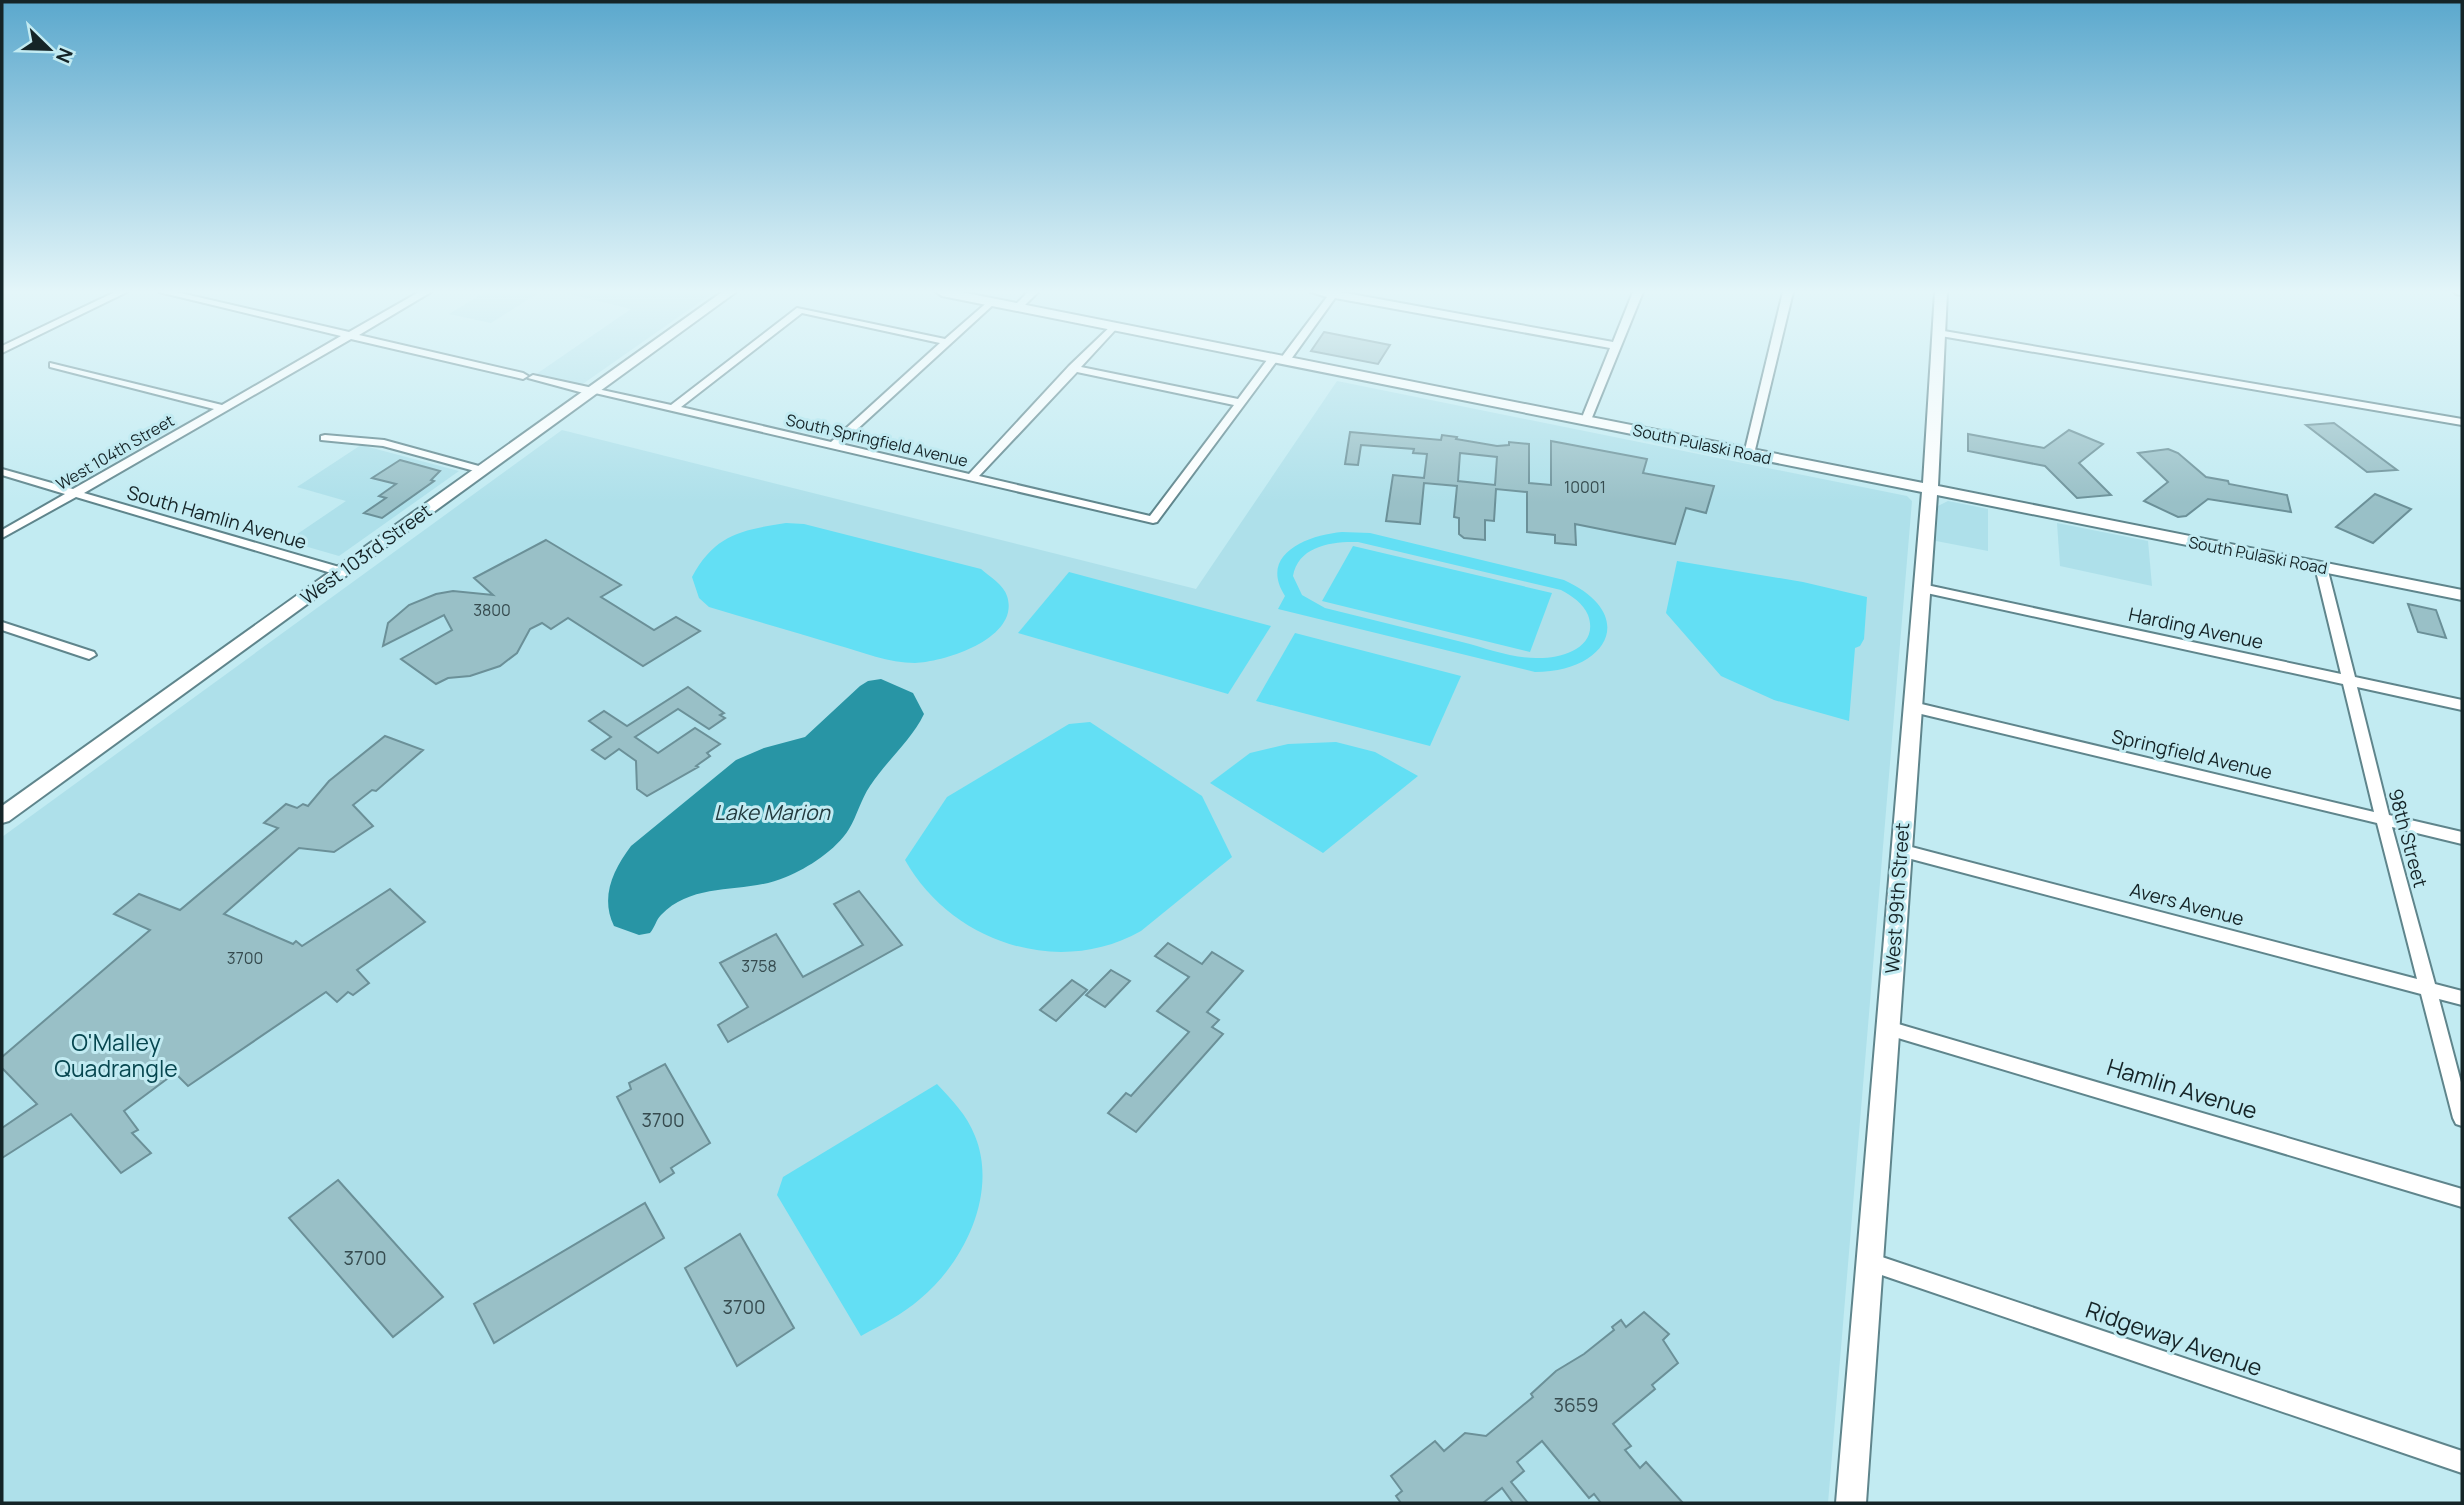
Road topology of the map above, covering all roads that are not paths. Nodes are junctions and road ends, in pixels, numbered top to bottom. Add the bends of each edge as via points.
1 (303, 362) edge
2 (466, 362) edge
3 (633, 362) edge
4 (732, 362) edge
5 (925, 362) edge
6 (1079, 362) edge
7 (1277, 362) edge
8 (1296, 362) edge
9 (1610, 362) edge
10 (1771, 362) edge
11 (1937, 362) edge
12 (2110, 362) edge
13 (54, 365) dead end
14 (1073, 368) junction
15 (593, 391) junction
16 (1240, 403) junction
17 (223, 408) junction
18 (673, 408) junction
19 (1586, 421) junction
20 (2462, 422) edge
21 (325, 438) dead end
22 (833, 446) junction
23 (1749, 454) junction
24 (482, 470) junction
25 (2, 472) edge
26 (971, 478) junction
27 (1930, 490) junction
28 (75, 494) junction
29 (2, 536) edge
30 (2320, 567) junction
31 (342, 572) junction
32 (1922, 588) junction
33 (2462, 595) edge
34 (2, 626) edge
35 (89, 655) dead end
36 (2348, 681) junction
37 (2462, 705) edge
38 (1913, 707) junction
39 (2, 816) edge
40 (2383, 819) junction
41 (2462, 838) edge
42 (1900, 850) junction
43 (2429, 989) junction
44 (2462, 998) edge
45 (1888, 1028) junction
46 (2462, 1118) edge
47 (2462, 1198) edge
48 (1870, 1262) junction
49 (2462, 1462) edge
50 (1851, 1503) edge

1 - 17 street, West 104th Street
2 - 15 street, South Springfield Avenue
3 - 15 main road, West 103rd Street
4 - 18 street
5 - 22 street
6 - 14 street
7 - 16 street
8 - 19 main road, South Pulaski Road
9 - 19 street
10 - 23 street
11 - 27 street, West 99th Street
12 - 20 street
13 - 17 street
14 - 16 street
14 - 26 street
15 - 18 street, South Springfield Avenue
15 - 24 main road, West 103rd Street
16 - 26 street, South Springfield Avenue via 1153,520
17 - 28 street, West 104th Street
18 - 22 street, South Springfield Avenue
19 - 23 main road, South Pulaski Road
21 - 24 street via 384,443
22 - 26 street, South Springfield Avenue
23 - 27 main road, South Pulaski Road
24 - 31 main road, West 103rd Street
25 - 28 street, South Hamlin Avenue
27 - 30 main road, South Pulaski Road
27 - 32 main road, West 99th Street
28 - 29 street, West 104th Street
28 - 31 street, South Hamlin Avenue
30 - 33 main road, South Pulaski Road
30 - 36 street, 98th Street
31 - 39 main road, West 103rd Street
32 - 36 street, Harding Avenue
32 - 38 main road, West 99th Street
34 - 35 street
36 - 37 street, Harding Avenue
36 - 40 street, 98th Street
38 - 40 street, Springfield Avenue
38 - 42 main road, West 99th Street
40 - 41 street, Springfield Avenue
40 - 43 street, 98th Street
42 - 43 street, Avers Avenue
42 - 45 main road, West 99th Street
43 - 44 street, Avers Avenue
43 - 46 street, 98th Street
45 - 47 street, Hamlin Avenue
45 - 48 main road, West 99th Street
48 - 49 street, Ridgeway Avenue
48 - 50 main road, West 99th Street

